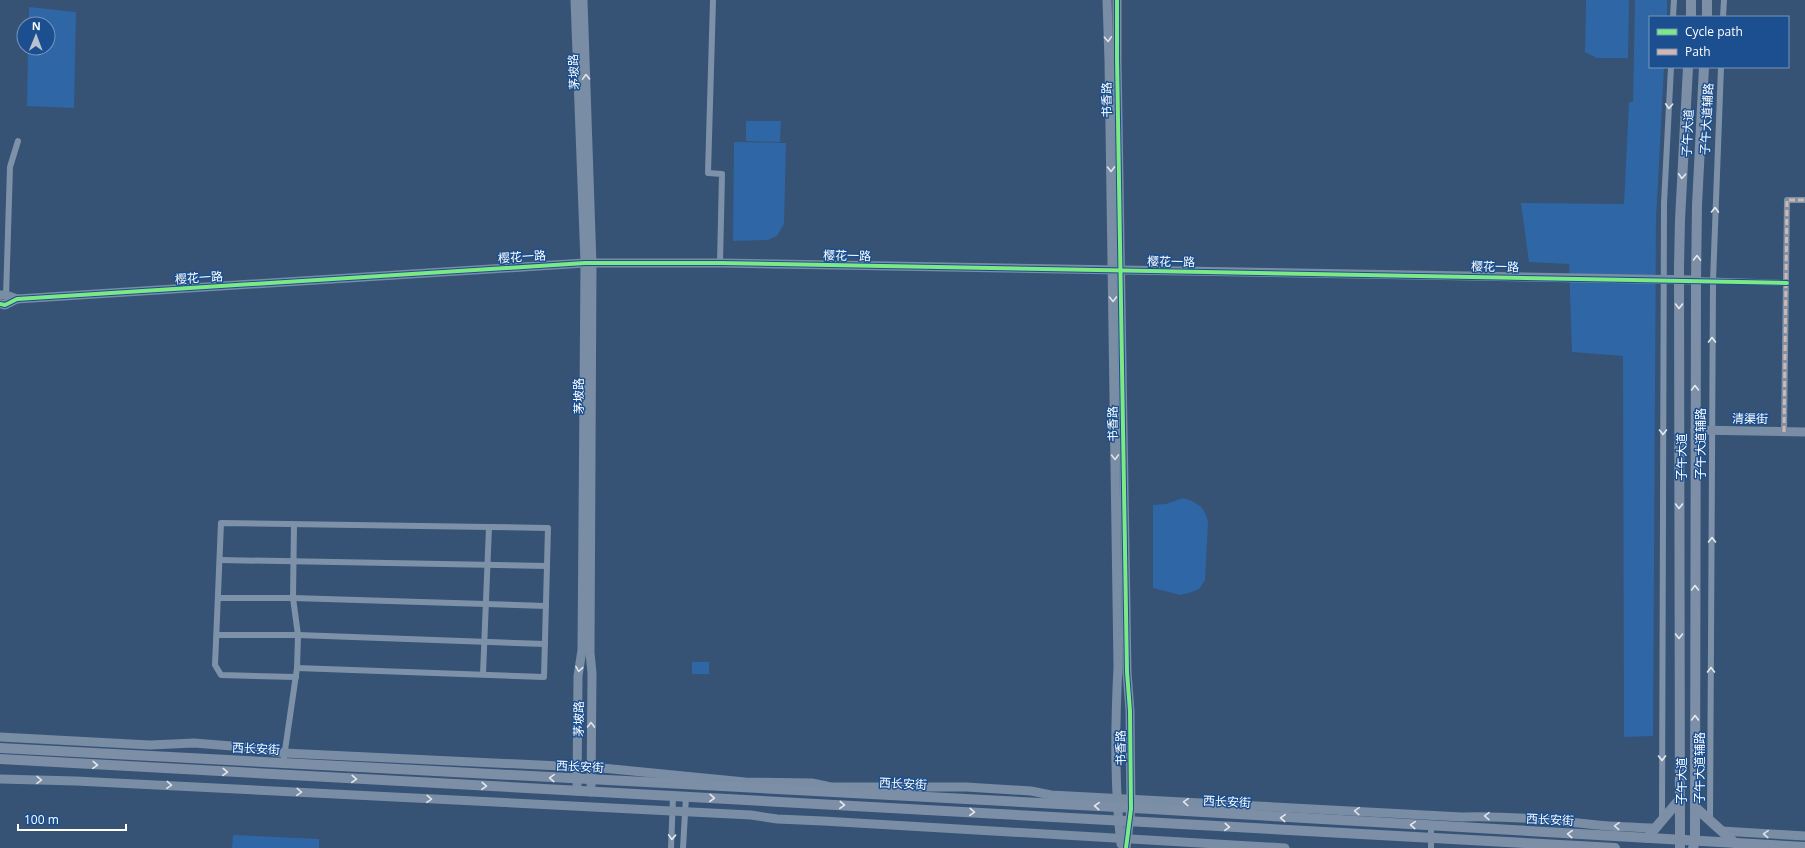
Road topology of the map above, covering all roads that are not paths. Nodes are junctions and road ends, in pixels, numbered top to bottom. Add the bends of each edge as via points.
1 (575, 0) edge
2 (583, 0) edge
3 (713, 0) edge
4 (1107, 0) edge
5 (1117, 0) edge
6 (1674, 0) edge
7 (1691, 0) edge
8 (1708, 0) edge
9 (1724, 0) edge
10 (1673, 16) edge
11 (1690, 16) edge
12 (1707, 16) edge
13 (1723, 16) edge
14 (1671, 68) edge
15 (1688, 68) edge
16 (1704, 68) edge
17 (1721, 68) edge
18 (18, 141) dead end
19 (1805, 200) edge
20 (589, 264) junction
21 (720, 264) junction
22 (1117, 271) junction
23 (1663, 280) junction
24 (1679, 280) junction
25 (1696, 280) junction
26 (1713, 281) junction
27 (1787, 283) junction
28 (3, 300) edge
29 (1695, 430) junction
30 (1712, 430) junction
31 (1784, 432) junction
32 (1805, 432) edge
33 (294, 525) junction
34 (489, 527) junction
35 (220, 560) junction
36 (293, 562) junction
37 (487, 565) junction
38 (547, 566) junction
39 (219, 598) junction
40 (293, 598) junction
41 (486, 604) junction
42 (546, 606) junction
43 (217, 635) junction
44 (298, 635) junction
45 (484, 642) junction
46 (545, 644) junction
47 (297, 668) junction
48 (483, 674) junction
49 (296, 677) junction
50 (0, 737) edge
51 (578, 740) junction
52 (591, 740) junction
53 (0, 748) edge
54 (284, 753) junction
55 (0, 759) edge
56 (283, 764) junction
57 (591, 767) junction
58 (578, 768) junction
59 (0, 779) edge
60 (578, 780) junction
61 (591, 780) junction
62 (577, 791) junction
63 (591, 792) junction
64 (673, 797) junction
65 (686, 797) junction
66 (1680, 799) junction
67 (1117, 803) junction
68 (1131, 804) junction
69 (1695, 807) junction
70 (673, 811) junction
71 (686, 812) junction
72 (1118, 820) junction
73 (1710, 821) junction
74 (1129, 822) junction
75 (1659, 824) junction
76 (1431, 826) junction
77 (1722, 831) junction
78 (1805, 836) edge
79 (1431, 837) junction
80 (1648, 838) junction
81 (1124, 844) edge
82 (1680, 844) edge
83 (1736, 844) junction
84 (1694, 845) edge
85 (1805, 847) edge
86 (671, 848) edge
87 (683, 848) edge
88 (1285, 848) edge
89 (1430, 848) edge
90 (1615, 848) edge

1 - 20 street, 茅坡路
20 -> 2 street, 茅坡路
3 - 21 street via 708,173 722,174
4 -> 22 street, 书香路
5 - 22 street, 书香路
6 - 10 street
7 - 11 main road
8 - 12 main road
9 - 13 street
14 -> 23 street
15 -> 24 main road, 子午大道
25 -> 16 main road, 子午大道
26 -> 17 street, 子午大道辅路
18 - 28 street via 10,167
19 - 27 street via 1787,200
20 - 21 street, 樱花一路
20 - 28 street, 樱花一路
20 -> 51 street, 茅坡路
52 -> 20 street, 茅坡路
21 - 22 street, 樱花一路
22 - 23 street, 樱花一路
22 -> 67 street, 书香路
22 - 68 street, 书香路
23 - 24 street, 樱花一路
23 -> 75 street
24 - 25 street, 樱花一路
24 -> 66 main road, 子午大道
25 - 26 street
29 -> 25 main road, 子午大道
26 - 27 street
30 -> 26 street, 子午大道辅路
27 - 31 street
29 - 30 street, 清渠街
69 -> 29 main road, 子午大道
30 - 31 street, 清渠街
73 -> 30 street, 子午大道辅路
31 - 32 street, 清渠街
33 - 34 street
33 - 35 street via 221,523
33 - 36 street
34 - 37 street
34 - 38 street via 548,528
35 - 36 street
35 - 39 street
36 - 37 street
36 - 40 street
37 - 38 street
37 - 41 street
38 - 42 street
39 - 40 street
39 - 43 street
40 - 41 street
40 - 44 street
41 - 42 street
41 - 45 street
42 - 46 street
43 - 44 street
43 - 49 street via 215,665 221,675
44 - 45 street
44 - 47 street
45 - 46 street
45 - 48 street
46 - 48 street via 544,677
47 - 48 street
47 - 49 street
49 - 54 street
50 - 54 street via 150,745 194,743
51 - 52 street
51 - 58 street, 茅坡路
52 - 57 street, 茅坡路
53 - 56 main road, 西长安街
54 - 56 street
54 - 58 street
55 -> 62 main road, 西长安街
60 -> 56 main road, 西长安街
57 - 58 street
57 - 61 street, 茅坡路
57 - 67 street via 745,782 798,782 831,787 966,787 1031,791
58 - 60 street, 茅坡路
59 -> 70 street
60 - 61 main road, 西长安街
60 - 62 street, 茅坡路
61 - 63 street, 茅坡路
67 -> 61 main road, 西长安街
62 - 63 main road, 西长安街
63 - 64 main road, 西长安街
64 - 65 main road, 西长安街
64 - 70 street
65 - 71 street
65 -> 72 main road, 西长安街
66 - 75 main road
66 - 82 main road, 子午大道
67 - 68 main road, 西长安街
67 - 72 street, 书香路
68 - 74 street, 书香路
75 -> 68 street via 1589,824 1487,816
76 -> 68 main road, 西长安街
69 - 73 main road
69 - 84 main road, 子午大道
70 - 71 street
70 -> 86 street
71 - 81 street
71 - 87 street
72 - 74 main road, 西长安街
72 - 81 street, 书香路
73 - 77 main road
74 -> 79 main road, 西长安街
74 - 81 street, 书香路
75 - 80 main road
76 - 79 street
80 -> 76 main road, 西长安街
78 -> 77 street
77 - 83 main road
79 - 89 street
79 - 90 main road, 西长安街
80 - 82 main road, 西长安街
81 - 88 street
82 - 84 main road, 西长安街
83 - 84 main road, 西长安街
83 - 85 main road, 西长安街

